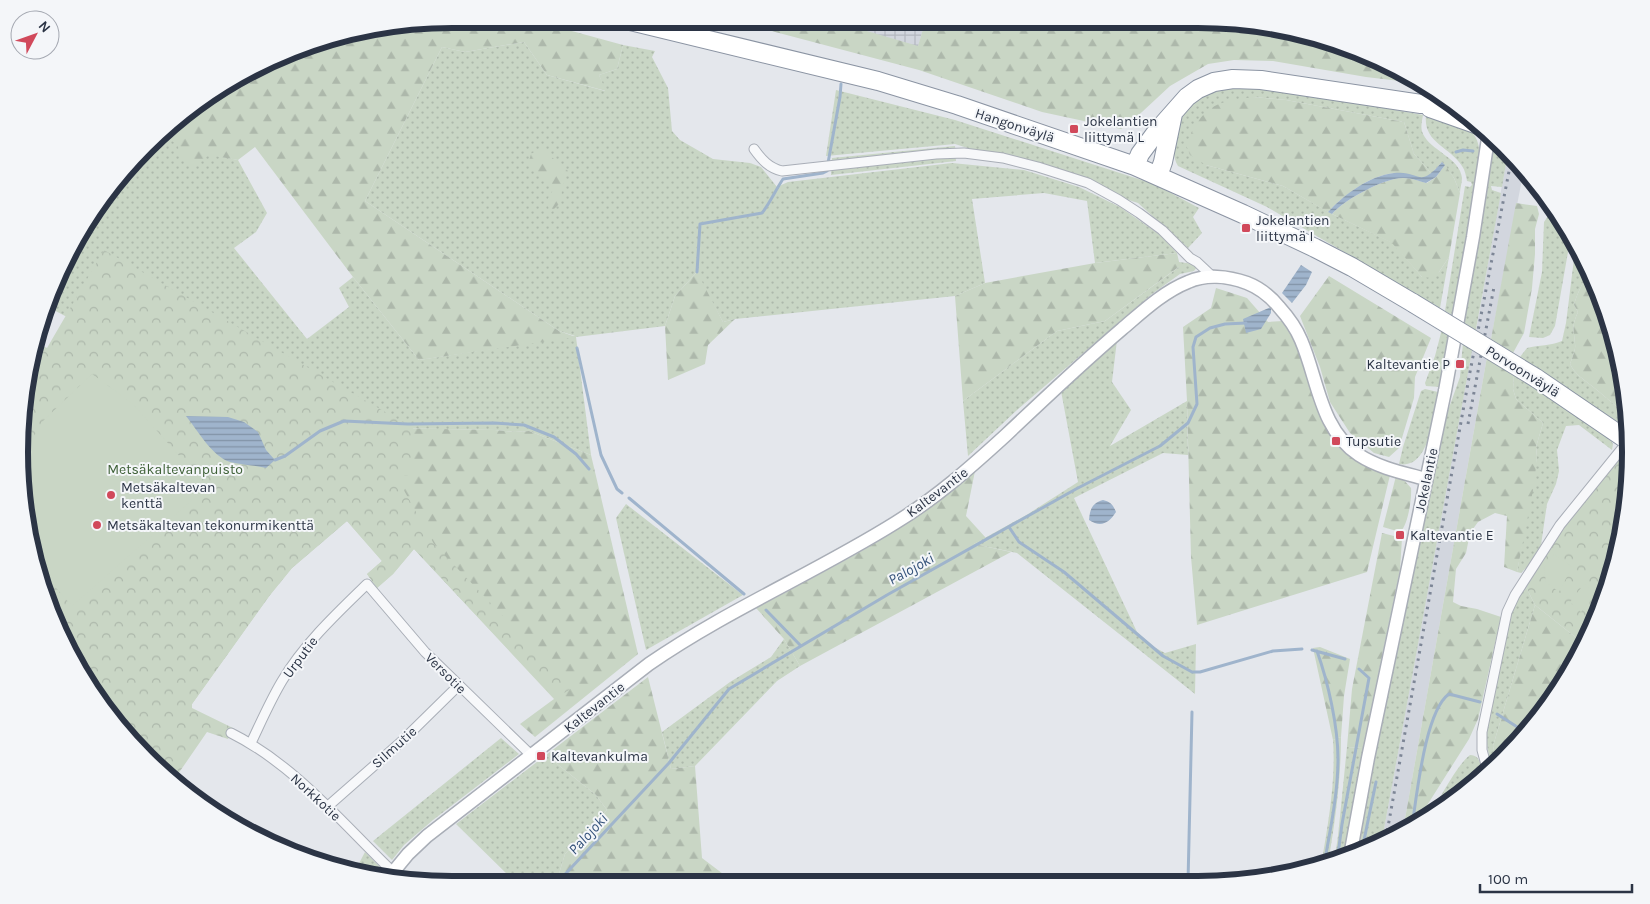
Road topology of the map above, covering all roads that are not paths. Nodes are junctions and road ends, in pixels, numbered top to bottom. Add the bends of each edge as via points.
1 (659, 28) edge
2 (1420, 104) junction
3 (1441, 104) edge
4 (1173, 114) junction
5 (1460, 118) edge
6 (1487, 142) edge
7 (754, 149) dead end
8 (1135, 166) junction
9 (1158, 176) junction
10 (1212, 277) junction
11 (1413, 303) joint
12 (1622, 436) edge
13 (1622, 450) edge
14 (1426, 479) junction
15 (367, 584) joint
16 (458, 686) junction
17 (231, 733) dead end
18 (251, 743) junction
19 (532, 756) junction
20 (1486, 764) edge
21 (327, 807) junction
22 (1352, 847) edge
23 (388, 871) edge
24 (393, 872) edge

1 - 8 highway, Hangonväylä via 878,82 957,105
2 - 3 highway
2 - 4 highway via 1261,80 1233,79 1198,89
2 - 5 highway
4 - 8 highway via 1140,154
4 - 9 highway
6 - 14 street, Jokelantie via 1445,391
7 - 10 street via 770,167 782,171 964,152 1038,167 1088,183 1119,200 1162,230
8 - 9 highway, Hangonväylä
9 - 11 highway, Hangonväylä via 1315,248
10 - 14 street, Kaltevantie via 1234,279 1261,289 1284,312 1301,340 1331,425 1352,450 1374,463
10 - 19 street, Kaltevantie via 1186,282 1161,298 934,497 895,523 667,652
11 - 12 highway, Porvoonväylä, bridge via 1536,378
13 - 20 street via 1560,525 1507,612 1482,732
14 - 22 street, Jokelantie
15 - 16 street, Versotie
15 - 18 street, Urputie via 327,623 282,680
16 - 19 street, Versotie
16 - 21 street, Silmutie via 402,742
17 - 18 street, Norkkotie
18 - 21 street, Norkkotie via 292,774
19 - 24 street, Kaltevantie via 427,836
21 - 23 street, Norkkotie

